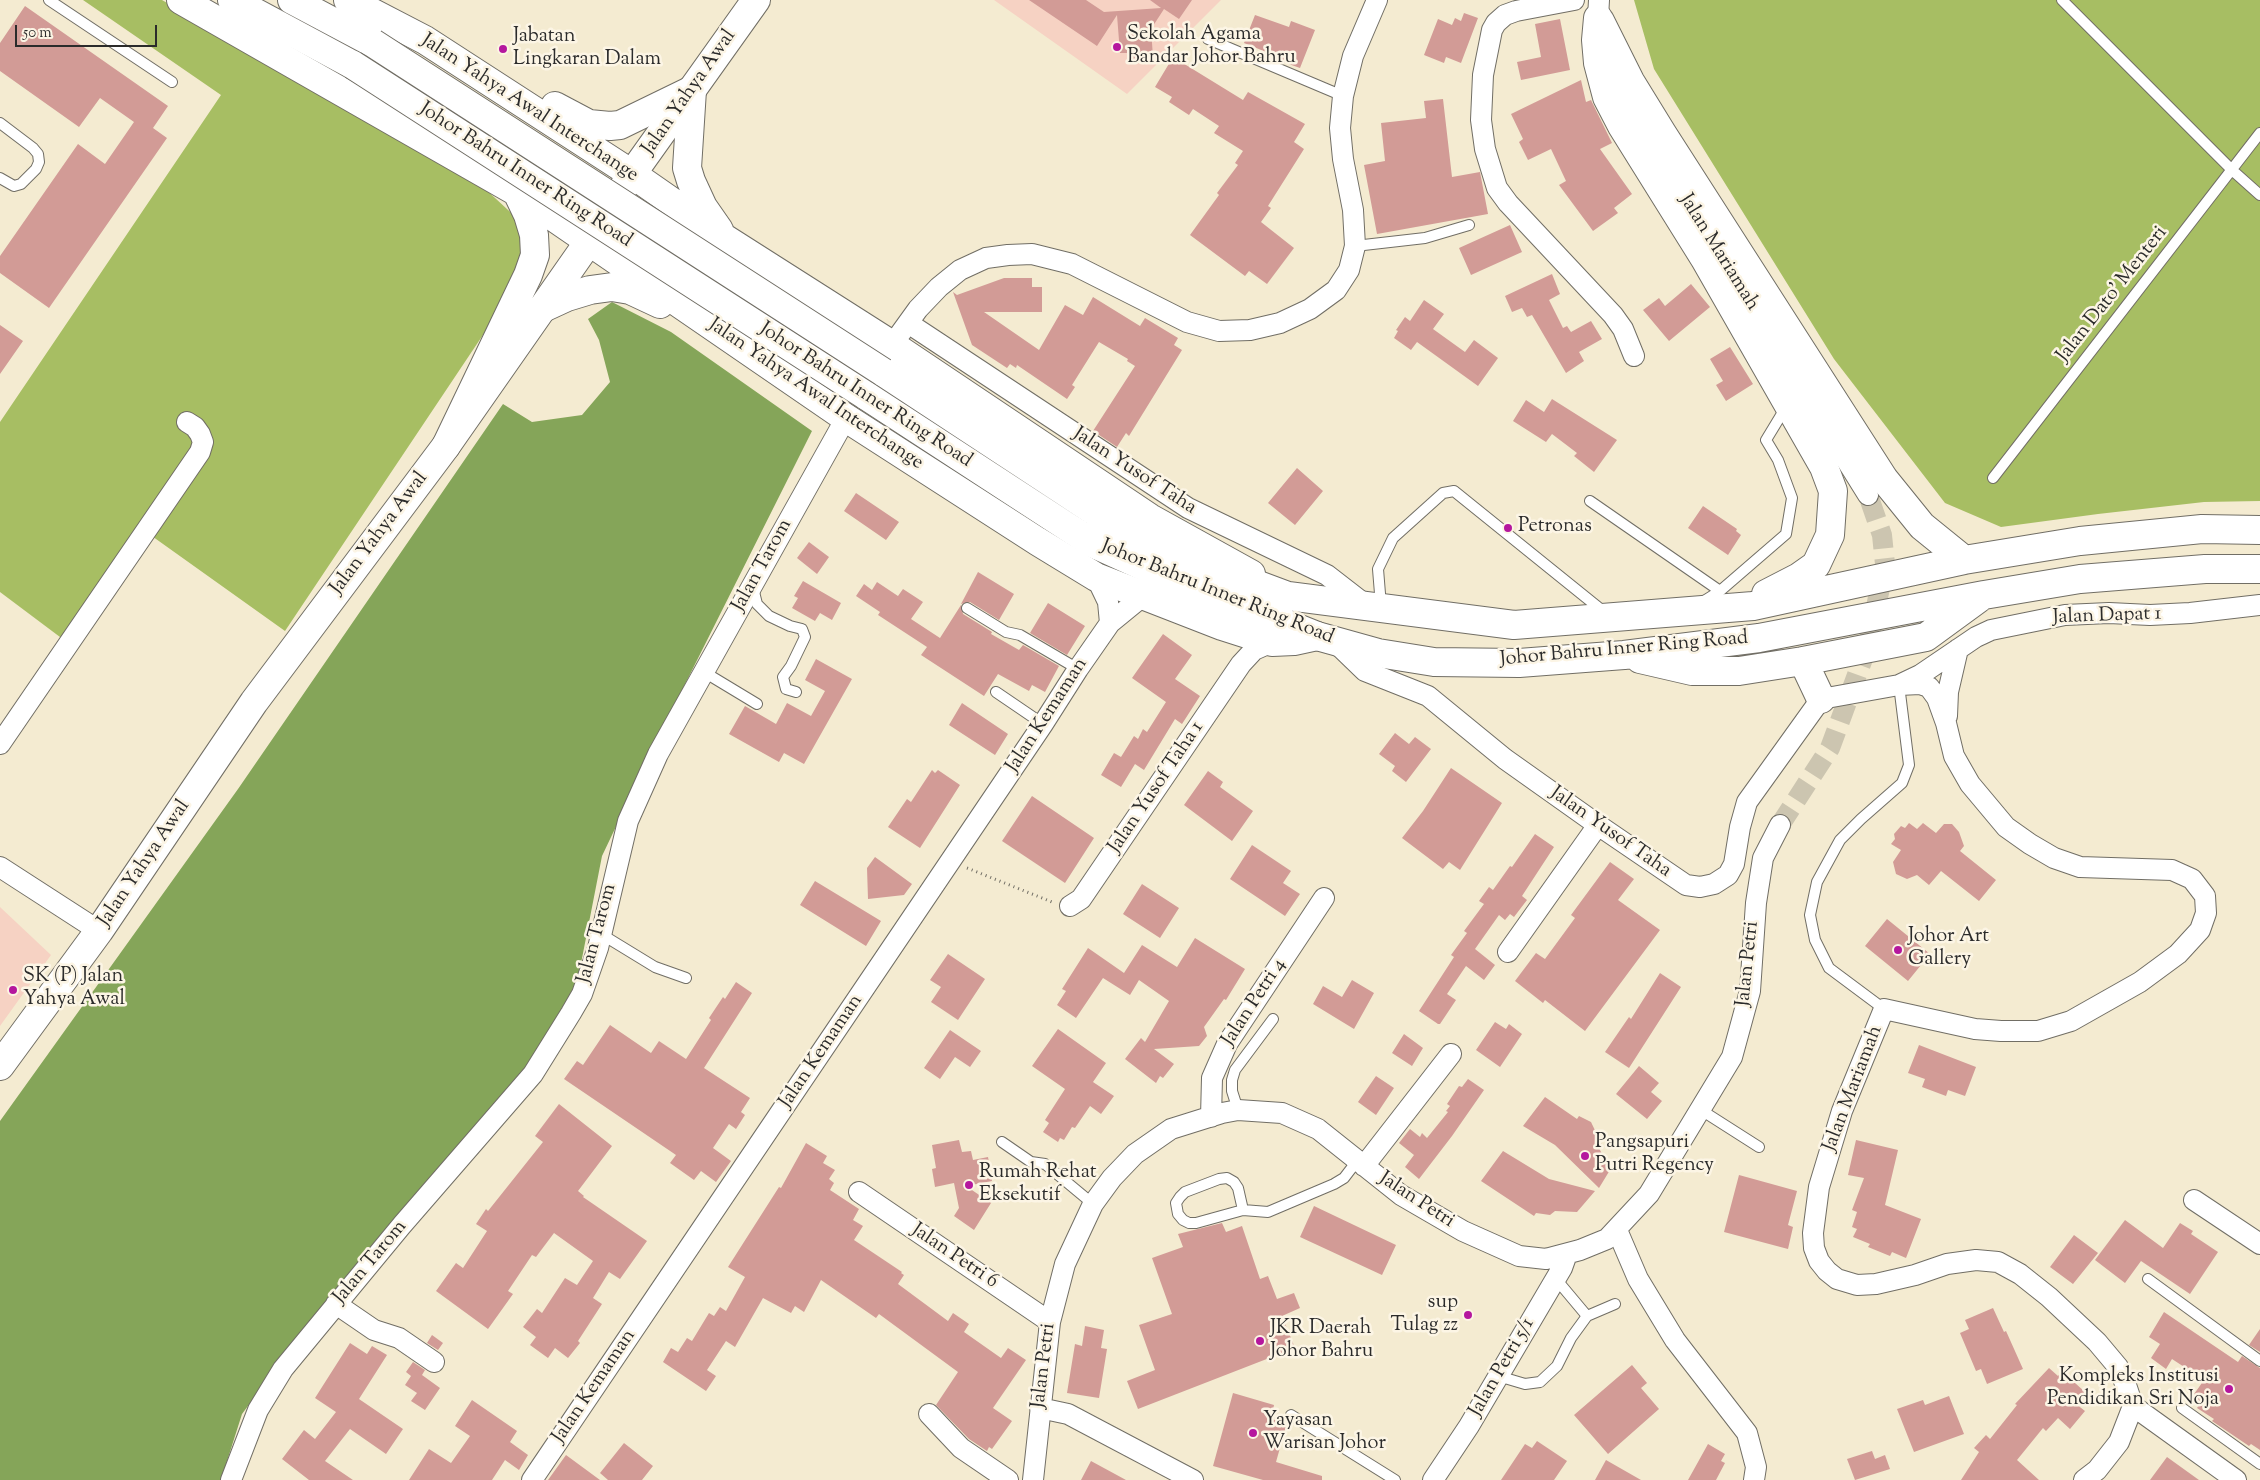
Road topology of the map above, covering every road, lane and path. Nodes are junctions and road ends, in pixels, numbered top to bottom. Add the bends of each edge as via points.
1 (49, 0) edge
2 (181, 0) edge
3 (232, 0) edge
4 (292, 0) edge
5 (348, 0) edge
6 (756, 0) edge
7 (1377, 0) edge
8 (1574, 0) edge
9 (2062, 0) edge
10 (1598, 9) edge
11 (1208, 39) dead end
12 (425, 40) junction
13 (172, 82) dead end
14 (692, 90) junction
15 (1343, 96) junction
16 (0, 123) edge
17 (2260, 133) edge
18 (2232, 170) junction
19 (632, 174) junction
20 (0, 178) edge
21 (517, 192) junction
22 (2260, 195) edge
23 (687, 212) junction
24 (1469, 225) dead end
25 (724, 238) junction
26 (590, 240) junction
27 (1355, 246) junction
28 (655, 286) junction
29 (541, 309) junction
30 (908, 323) junction
31 (728, 337) junction
32 (892, 345) junction
33 (1634, 356) dead end
34 (1788, 404) junction
35 (846, 418) junction
36 (187, 422) dead end
37 (446, 446) junction
38 (1993, 478) dead end
39 (1868, 495) tunnel mouth
40 (1590, 501) dead end
41 (2260, 530) edge
42 (1964, 560) junction
43 (2260, 569) edge
44 (1096, 577) junction
45 (754, 582) junction
46 (1984, 595) junction
47 (1143, 596) junction
48 (1288, 596) junction
49 (1729, 600) junction
50 (2260, 605) edge
51 (967, 608) dead end
52 (1374, 608) junction
53 (1611, 618) junction
54 (1110, 623) junction
55 (1222, 626) junction
56 (1326, 638) junction
57 (1272, 642) junction
58 (1958, 649) junction
59 (1624, 655) junction
60 (1803, 661) junction
61 (1241, 664) junction
62 (1078, 669) junction
63 (710, 675) junction
64 (1899, 685) junction
65 (796, 692) dead end
66 (996, 692) dead end
67 (1822, 699) junction
68 (757, 704) dead end
69 (1946, 723) junction
70 (1043, 724) junction
71 (0, 744) edge
72 (1598, 825) junction
73 (1780, 825) tunnel mouth
74 (951, 861) junction
75 (0, 867) edge
76 (1324, 898) dead end
77 (1070, 906) joint
78 (99, 931) junction
79 (608, 939) junction
80 (1508, 952) dead end
81 (686, 978) dead end
82 (1884, 1009) junction
83 (1273, 1019) dead end
84 (1451, 1054) dead end
85 (0, 1066) edge
86 (1238, 1110) junction
87 (1701, 1110) junction
88 (1211, 1117) junction
89 (1002, 1142) dead end
90 (1760, 1148) dead end
91 (1361, 1164) junction
92 (859, 1192) dead end
93 (2194, 1200) dead end
94 (1093, 1204) junction
95 (1243, 1210) junction
96 (1617, 1230) junction
97 (2260, 1244) edge
98 (1567, 1254) junction
99 (1556, 1279) junction
100 (2148, 1279) dead end
101 (1615, 1304) dead end
102 (344, 1310) junction
103 (1587, 1316) junction
104 (1050, 1322) junction
105 (2260, 1361) edge
106 (434, 1362) dead end
107 (1498, 1376) junction
108 (2132, 1406) junction
109 (1040, 1408) junction
110 (2182, 1408) dead end
111 (929, 1414) dead end
112 (1291, 1415) dead end
113 (2260, 1464) edge
114 (231, 1480) edge
115 (532, 1480) edge
116 (1008, 1480) edge
117 (1033, 1480) edge
118 (1193, 1480) edge
119 (1395, 1480) edge
120 (1433, 1480) edge
121 (1754, 1480) edge
122 (2084, 1480) edge
123 (2236, 1480) edge

1 - 13 lane
2 - 21 main road, Jalan Yahya Awal Interchange
3 - 56 main road, Johor Bahru Inner Ring Road, bridge via 353,65 1092,542 1145,567
4 - 48 main road, Johor Bahru Inner Ring Road, bridge via 373,43 1108,520 1165,550
5 - 12 main road, Jalan Yahya Awal Interchange
6 - 14 main road, Jalan Yahya Awal
7 - 15 street via 1353,56
8 - 33 street via 1516,11 1496,23 1483,75 1485,149 1497,188 1612,315 1624,330
9 - 18 lane
10 - 34 main road via 1598,63 1607,97
10 - 39 street, Jalan Mariamah via 1613,74 1628,110
10 - 42 main road via 1630,81 1884,479 1922,526
11 - 15 lane
12 - 14 main road via 589,124 620,125
12 - 19 main road, Jalan Yahya Awal Interchange
14 - 19 main road, Jalan Yahya Awal
14 - 25 main road via 687,168 703,207
15 - 27 street via 1340,128 1353,210
16 - 20 lane via 33,148 39,162 21,184 14,186
17 - 18 lane, Jalan Dato' Menteri
18 - 22 lane
18 - 38 lane, Jalan Dato' Menteri
19 - 23 main road, Jalan Yahya Awal Interchange
19 - 26 main road, Jalan Yahya Awal
21 - 26 main road, Jalan Yahya Awal Interchange
21 - 37 main road via 534,235 535,255 528,276
23 - 25 main road, Jalan Yahya Awal Interchange
23 - 28 main road via 660,216 648,228 641,256
24 - 27 lane via 1425,238
25 - 32 main road, Jalan Yahya Awal Interchange
26 - 28 main road, Jalan Yahya Awal Interchange
26 - 29 main road, Jalan Yahya Awal
27 - 30 street via 1349,270 1336,290 1288,320 1250,330 1219,331 1187,322 1072,264 1032,254 986,258 960,270 938,287
28 - 31 main road, Jalan Yahya Awal Interchange
29 - 31 main road via 590,290 612,287 630,290
29 - 37 main road, Jalan Yahya Awal
30 - 32 street
30 - 52 street, Jalan Yusof Taha via 1188,508 1327,575
31 - 35 main road, Jalan Yahya Awal Interchange
32 - 48 main road, Jalan Yahya Awal Interchange via 1150,518
34 - 49 lane via 1766,440 1778,460 1792,498 1786,534
34 - 49 main road via 1824,466 1833,490 1830,535 1816,564 1799,577
35 - 44 main road, Jalan Yahya Awal Interchange
35 - 45 street, Jalan Tarom
36 - 71 street via 200,434 203,442 200,452
37 - 78 main road, Jalan Yahya Awal via 254,702
40 - 49 lane
41 - 42 main road, Johor Bahru Inner Ring Road via 2202,529 2080,541
42 - 49 main road, Johor Bahru Inner Ring Road
43 - 46 main road, Johor Bahru Inner Ring Road via 2205,568 2080,579
44 - 47 main road, Jalan Yahya Awal Interchange
44 - 54 street via 1108,602
45 - 63 street, Jalan Tarom
45 - 65 lane via 756,604 769,616 802,629 805,637 783,676 786,689
46 - 59 main road, Johor Bahru Inner Ring Road via 1759,638
46 - 60 main road via 1926,637
47 - 54 street, Jalan Kemaman
47 - 55 main road, Jalan Yahya Awal Interchange
48 - 52 main road, Johor Bahru Inner Ring Road
49 - 53 main road, Johor Bahru Inner Ring Road via 1686,612
50 - 58 street, Jalan Dapat 1 via 2190,613 2065,616 1991,630
51 - 62 lane
52 - 53 main road, Johor Bahru Inner Ring Road via 1514,625
52 - 53 lane via 1378,570 1393,538 1443,493 1454,491
54 - 62 street, Jalan Kemaman
55 - 57 main road, Jalan Yahya Awal Interchange
55 - 61 street via 1235,645
56 - 57 main road, Jalan Yahya Awal Interchange
56 - 59 main road, Johor Bahru Inner Ring Road via 1378,653 1434,662 1519,663
56 - 72 street, Jalan Yusof Taha via 1365,671 1428,696 1505,759
57 - 61 street, Jalan Yusof Taha 1 via 1254,650
58 - 64 street, Jalan Dapat 1
58 - 69 street, Jalan Mariamah via 1948,692
59 - 60 main road via 1692,671 1739,670
60 - 67 main road
61 - 77 street, Jalan Yusof Taha 1 via 1081,900
62 - 70 street, Jalan Kemaman
63 - 68 lane
63 - 79 street, Jalan Tarom via 658,754 628,821
64 - 67 street, Jalan Dapat 1
64 - 69 street, Jalan Mariamah via 1929,687 1937,698
64 - 82 lane via 1909,765 1902,782 1840,840 1817,882 1810,915 1815,940 1829,968
66 - 70 lane
67 - 72 street, Jalan Yusof Taha via 1747,802 1734,864 1728,875 1714,884 1686,885
69 - 82 street, Jalan Mariamah via 1954,756 1970,784 2006,827 2054,858 2080,867 2172,870 2192,879 2205,896 2206,914 2200,930 2178,954 2140,982 2071,1021 2038,1031 1975,1029
70 - 74 street, Jalan Kemaman
72 - 80 street
73 - 87 street, Jalan Petri via 1763,858 1748,1000 1732,1057
74 - 77 path via 1060,905
74 - 115 street, Jalan Kemaman
75 - 78 street
76 - 88 street, Jalan Petri 4 via 1227,1044 1212,1078
78 - 85 main road, Jalan Yahya Awal
79 - 81 lane via 655,967
79 - 102 street, Jalan Tarom via 582,994 533,1074 402,1225
82 - 108 street, Jalan Mariamah via 1842,1111 1819,1187 1813,1233 1819,1261 1837,1279 1857,1285 1915,1275 1947,1264 1976,1260 1998,1262 2034,1285 2097,1342 2118,1368
83 - 86 lane via 1235,1070 1232,1091
84 - 91 street
86 - 88 street, Jalan Petri
86 - 91 street, Jalan Petri via 1282,1113 1318,1129
87 - 90 lane
87 - 96 street, Jalan Petri via 1649,1194
88 - 94 street, Jalan Petri via 1171,1129 1134,1154
89 - 94 lane via 1031,1162 1045,1164
91 - 95 lane via 1339,1181 1268,1212
91 - 98 street, Jalan Petri via 1408,1200 1463,1231 1519,1256 1546,1259
92 - 104 street, Jalan Petri 6
93 - 97 street
94 - 104 street, Jalan Petri via 1065,1264
95 - 95 lane via 1189,1224 1178,1214 1176,1203 1185,1192 1226,1178 1238,1188
96 - 98 street, Jalan Petri via 1607,1239
96 - 121 street via 1638,1279 1675,1340 1747,1433 1756,1466
98 - 99 street, Jalan Petri 5/1
99 - 103 lane
99 - 107 street, Jalan Petri 5/1
100 - 105 lane
101 - 103 lane
102 - 106 street via 374,1330 399,1338
102 - 114 street, Jalan Tarom via 283,1369 258,1410
103 - 107 lane via 1570,1338 1557,1366 1540,1382 1525,1384
104 - 109 street, Jalan Petri
107 - 120 street, Jalan Petri 5/1
108 - 122 street via 2119,1442 2098,1470
108 - 123 street
109 - 117 street, Jalan Petri
109 - 118 street via 1068,1414
110 - 113 lane
111 - 116 street via 960,1448
112 - 119 lane

